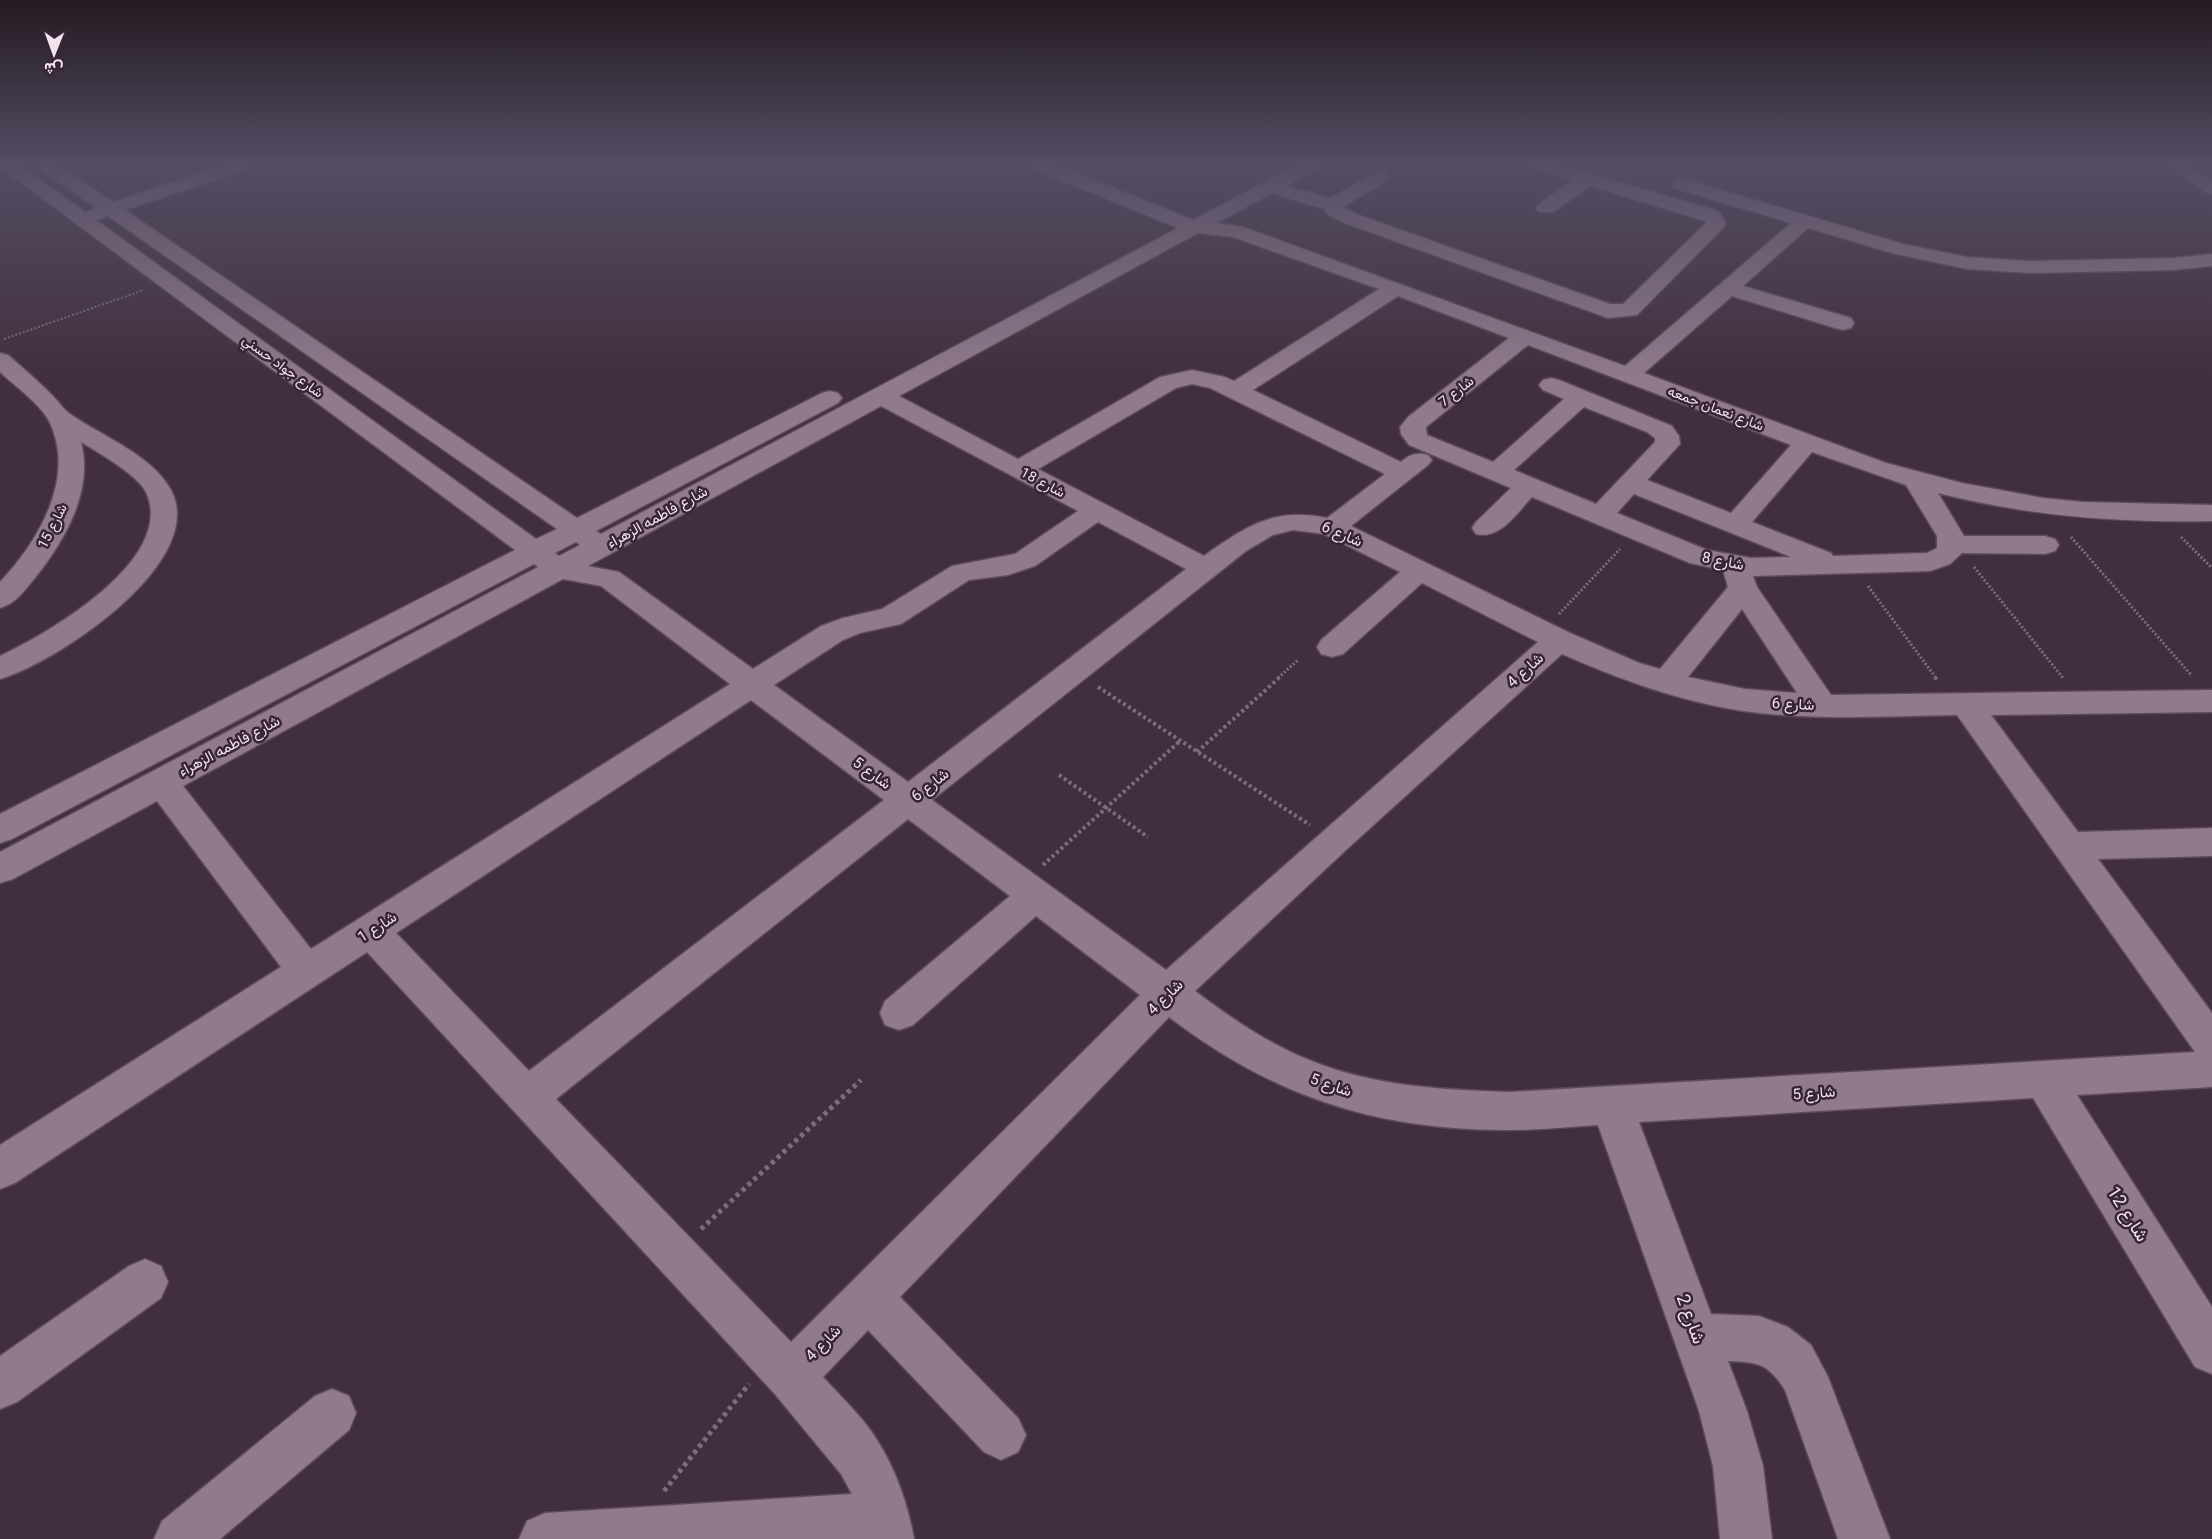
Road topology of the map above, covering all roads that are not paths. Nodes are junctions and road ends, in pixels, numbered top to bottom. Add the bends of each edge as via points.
1 (103, 235) edge
2 (147, 235) edge
3 (1174, 235) edge
4 (1177, 235) edge
5 (1265, 235) edge
6 (1366, 235) edge
7 (1705, 235) edge
8 (1788, 235) edge
9 (1853, 235) edge
10 (2212, 260) edge
11 (1398, 267) junction
12 (1728, 288) junction
13 (1843, 323) dead end
14 (1525, 336) junction
15 (3, 366) edge
16 (1629, 375) junction
17 (1551, 385) dead end
18 (1235, 391) junction
19 (880, 396) junction
20 (1580, 397) junction
21 (61, 419) junction
22 (1807, 442) junction
23 (1434, 448) junction
24 (1019, 469) junction
25 (1404, 473) junction
26 (1496, 473) junction
27 (1917, 481) junction
28 (1630, 483) junction
29 (1528, 486) junction
30 (1097, 511) junction
31 (2212, 513) edge
32 (1599, 516) junction
33 (1735, 525) junction
34 (1332, 527) junction
35 (1486, 528) dead end
36 (576, 529) junction
37 (2045, 545) dead end
38 (1951, 548) junction
39 (534, 551) junction
40 (605, 563) junction
41 (1843, 564) junction
42 (1206, 568) junction
43 (560, 570) junction
44 (1420, 570) junction
45 (1739, 577) junction
46 (0, 599) edge
47 (1551, 636) junction
48 (1332, 647) dead end
49 (0, 668) edge
50 (1666, 683) junction
51 (754, 686) junction
52 (2204, 691) edge
53 (1960, 704) junction
54 (1822, 706) junction
55 (161, 782) junction
56 (909, 800) junction
57 (0, 830) edge
58 (2212, 842) edge
59 (2068, 846) junction
60 (0, 869) edge
61 (1029, 889) junction
62 (371, 931) junction
63 (307, 972) junction
64 (1167, 993) junction
65 (899, 1013) dead end
66 (2212, 1044) edge
67 (2212, 1069) edge
68 (2043, 1078) junction
69 (527, 1097) junction
70 (1612, 1105) junction
71 (0, 1169) edge
72 (145, 1282) dead end
73 (868, 1298) junction
74 (1698, 1338) junction
75 (2212, 1350) edge
76 (782, 1365) junction
77 (0, 1385) edge
78 (332, 1413) dead end
79 (1001, 1435) dead end
80 (886, 1528) edge
81 (180, 1539) edge
82 (545, 1539) edge
83 (1746, 1539) edge
84 (1864, 1539) edge

1 - 39 street, شارع جواد حسني
2 - 36 street, شارع جواد حسني
3 - 36 street, شارع فاطمه الزهراء
4 - 19 street, شارع فاطمه الزهراء
5 - 11 street, شارع نعمان جمعه
6 - 11 street
7 - 11 street via 1629,310 1599,310
8 - 12 street
9 - 10 street via 1967,263 2030,267
11 - 14 street, شارع نعمان جمعه
11 - 18 street
12 - 13 street
12 - 16 street
14 - 16 street, شارع نعمان جمعه
14 - 23 street, شارع 7 via 1412,428 1418,440
15 - 21 street
16 - 22 street, شارع نعمان جمعه
17 - 20 street
18 - 24 street via 1192,377 1168,382
18 - 25 street
19 - 24 street, شارع 18
19 - 40 street, شارع فاطمه الزهراء
20 - 26 street
20 - 28 street via 1667,435 1667,444
21 - 46 street, شارع 15 via 72,465 69,492 37,556
21 - 49 street via 144,474 160,493 165,516 158,543 138,573 106,604 62,636
22 - 27 street, شارع نعمان جمعه
22 - 33 street
23 - 25 street
23 - 26 street, شارع 8
24 - 30 street, شارع 18
25 - 34 street
26 - 29 street, شارع 8
27 - 31 street, شارع نعمان جمعه via 2046,508 2121,515
27 - 38 street via 1951,536
28 - 32 street
28 - 33 street
29 - 32 street, شارع 8
29 - 35 street
30 - 42 street, شارع 18
30 - 51 street, شارع 1 via 1025,560 962,572 891,618 832,633
32 - 45 street, شارع 8
33 - 41 street
34 - 42 street, شارع 6 via 1312,522 1273,524
34 - 44 street, شارع 6
36 - 39 street, شارع فاطمه الزهراء
36 - 40 street, شارع جواد حسني
37 - 38 street, شارع 8
38 - 41 street, شارع 8 via 1942,558 1930,561
39 - 43 street, شارع جواد حسني
39 - 57 street, شارع فاطمه الزهراء
40 - 43 street, شارع 5
40 - 51 street, شارع 5
41 - 45 street, شارع 8
42 - 56 street, شارع 6 via 1168,613 1075,672
43 - 55 street, شارع فاطمه الزهراء
44 - 47 street, شارع 6
44 - 48 street
45 - 50 street
45 - 54 street
47 - 50 street, شارع 6
47 - 64 street, شارع 4
50 - 54 street, شارع 6 via 1744,700
51 - 56 street, شارع 5
51 - 62 street, شارع 1
52 - 53 street, شارع 6 via 2082,702
53 - 54 street, شارع 6
53 - 59 street
55 - 60 street, شارع فاطمه الزهراء
55 - 63 street
56 - 61 street, شارع 5
56 - 69 street, شارع 6
58 - 59 street
59 - 66 street
61 - 64 street, شارع 5
61 - 65 street
62 - 63 street, شارع 1
62 - 69 street
63 - 71 street, شارع 1
64 - 70 street, شارع 5 via 1230,1038 1279,1066 1334,1088 1392,1103 1451,1111
64 - 73 street, شارع 4
67 - 68 street, شارع 5
68 - 70 street, شارع 5
68 - 75 street, شارع 12
69 - 76 street
70 - 74 street, شارع 2
72 - 77 street
73 - 76 street, شارع 4
73 - 79 street
74 - 83 street, شارع 2 via 1738,1466
74 - 84 street via 1767,1340 1796,1361
76 - 80 street via 859,1456 874,1485
78 - 81 street
80 - 82 street

